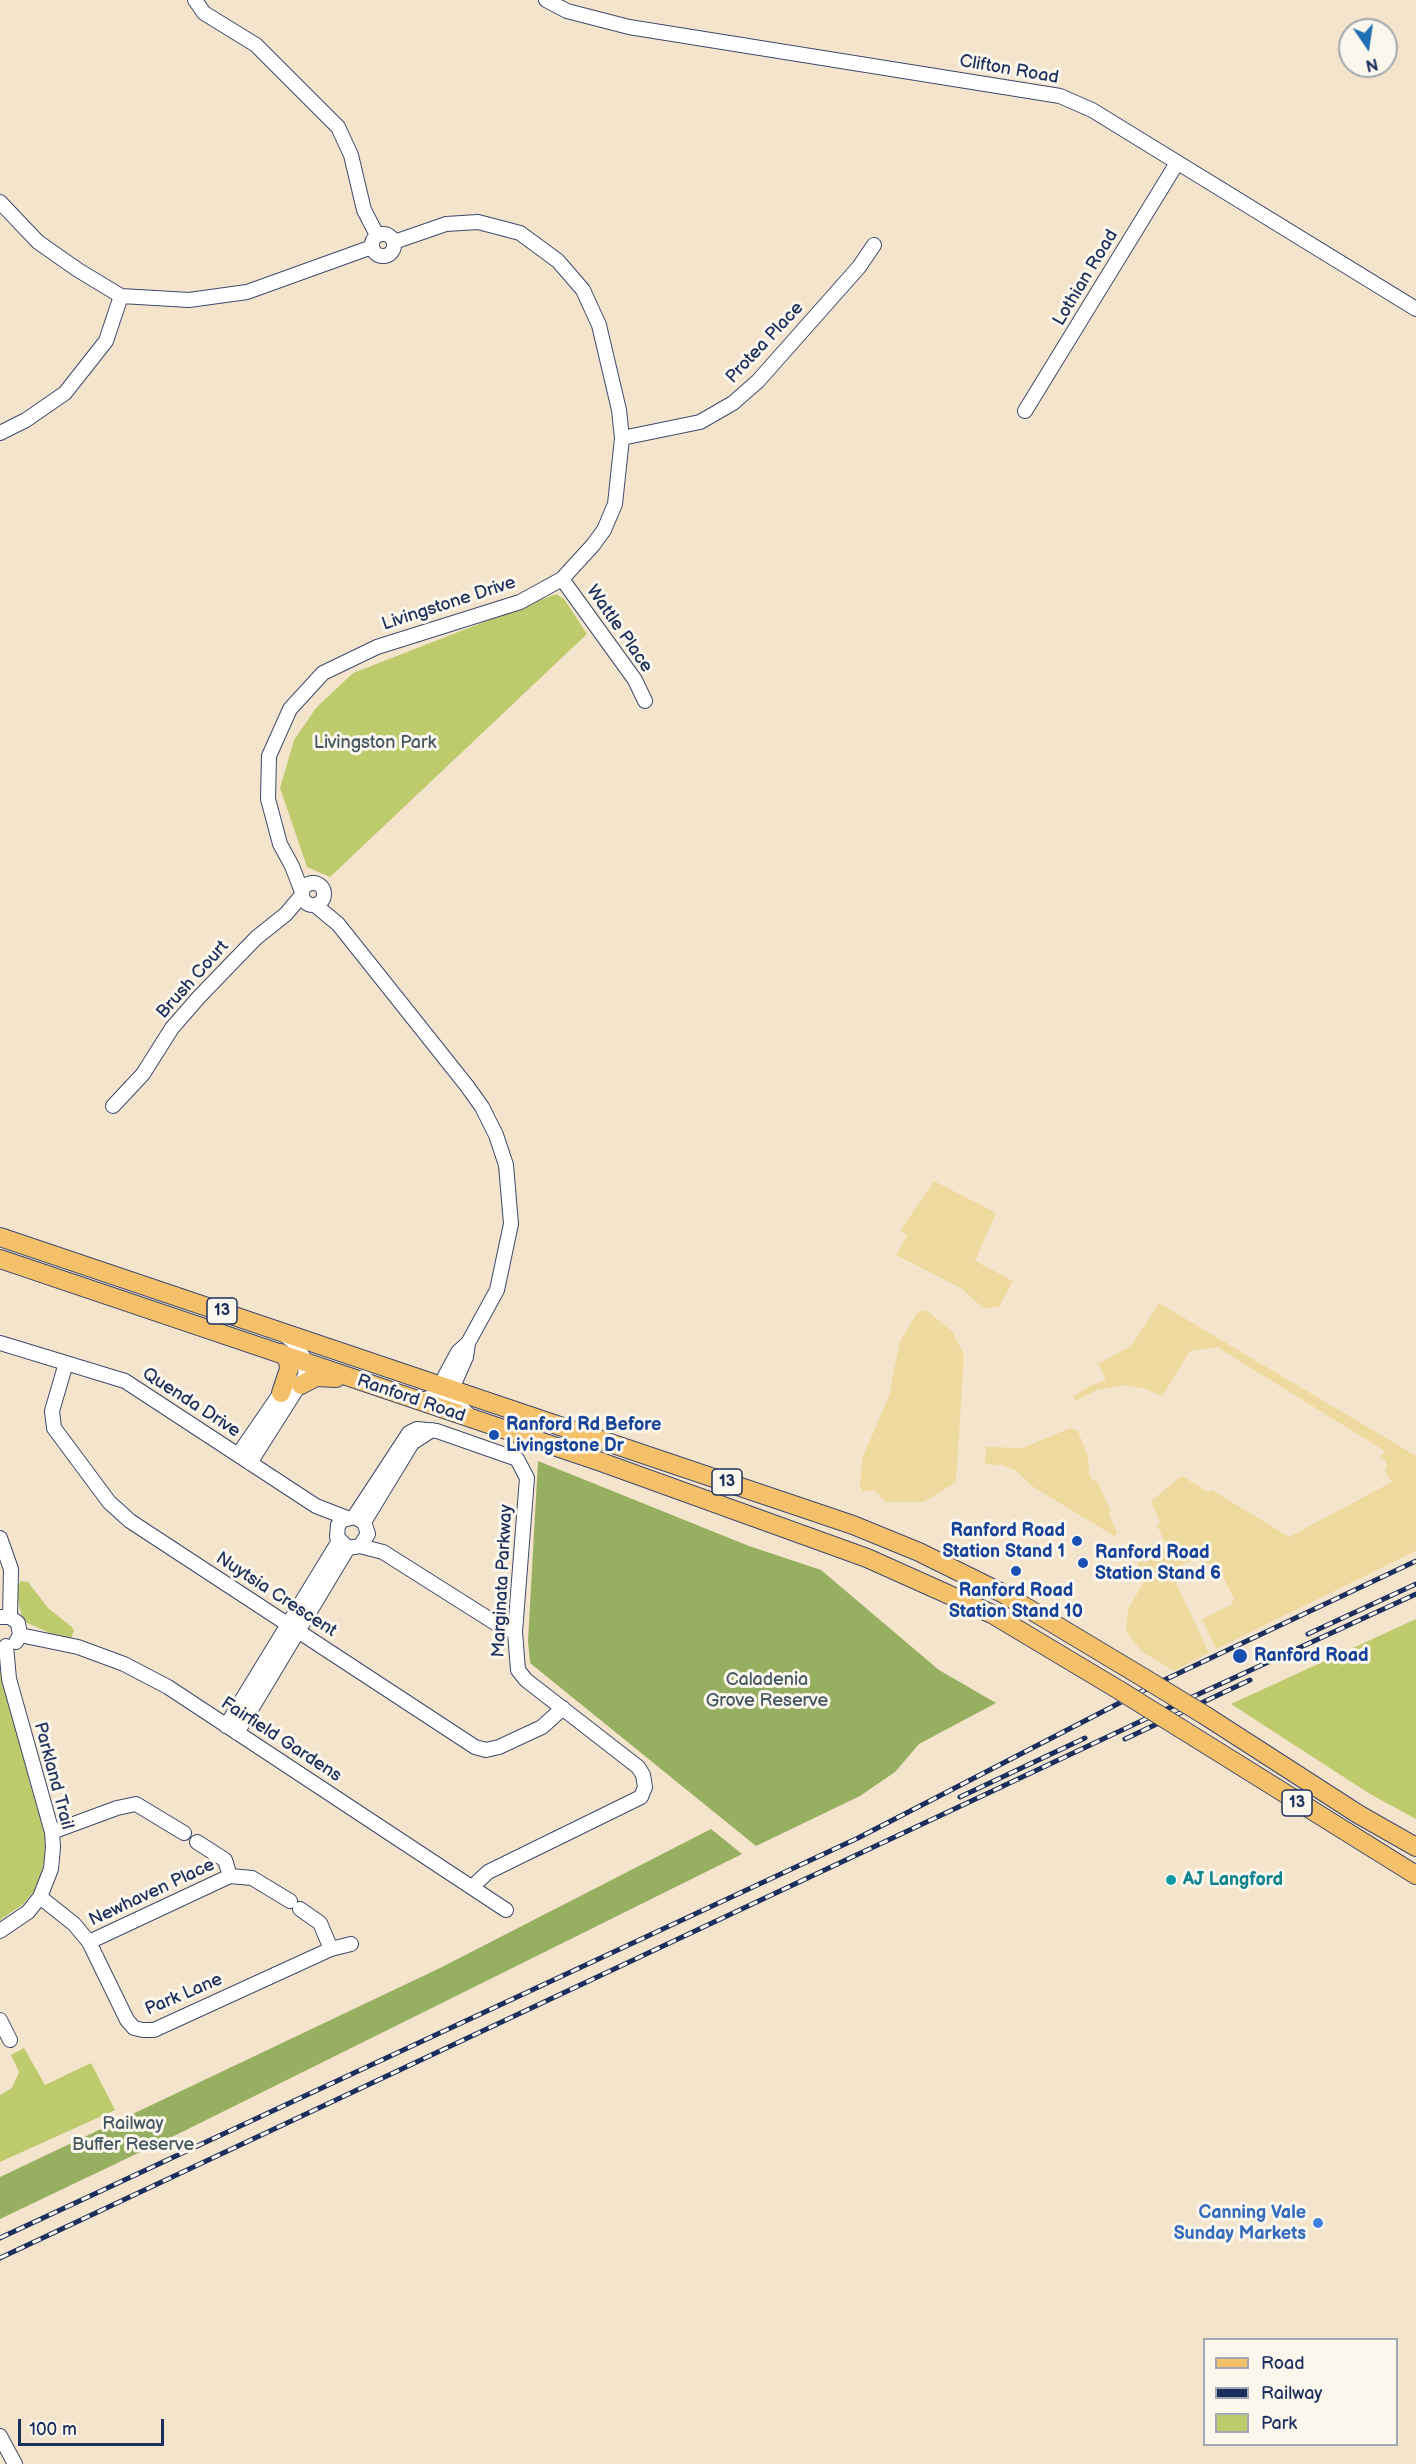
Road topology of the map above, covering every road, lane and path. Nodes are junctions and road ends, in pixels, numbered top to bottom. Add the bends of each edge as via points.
1 (195, 0) edge
2 (546, 0) edge
3 (1178, 163) junction
4 (0, 202) edge
5 (374, 241) junction
6 (394, 242) junction
7 (874, 245) dead end
8 (121, 296) junction
9 (1416, 309) edge
10 (1025, 411) dead end
11 (0, 433) edge
12 (622, 438) junction
13 (562, 579) junction
14 (645, 701) dead end
15 (292, 866) junction
16 (315, 883) joint
17 (310, 898) junction
18 (113, 1106) dead end
19 (0, 1237) edge
20 (0, 1259) edge
21 (276, 1329) junction
22 (0, 1343) edge
23 (336, 1349) junction
24 (281, 1353) junction
25 (306, 1361) junction
26 (66, 1363) junction
27 (301, 1385) junction
28 (450, 1385) junction
29 (373, 1386) junction
30 (281, 1393) junction
31 (414, 1401) junction
32 (480, 1423) junction
33 (244, 1459) junction
34 (316, 1506) junction
35 (358, 1523) junction
36 (0, 1538) edge
37 (346, 1541) junction
38 (383, 1552) junction
39 (516, 1616) junction
40 (5, 1617) edge
41 (493, 1619) junction
42 (293, 1628) junction
43 (515, 1632) junction
44 (20, 1635) junction
45 (3, 1646) edge
46 (563, 1708) junction
47 (231, 1730) junction
48 (52, 1832) junction
49 (184, 1833) dead end
50 (197, 1842) dead end
51 (1416, 1847) edge
52 (1416, 1875) edge
53 (230, 1876) junction
54 (472, 1887) junction
55 (40, 1897) junction
56 (506, 1910) dead end
57 (0, 1931) edge
58 (89, 1942) junction
59 (351, 1944) dead end
60 (331, 1949) junction
61 (0, 2020) edge
62 (10, 2040) dead end
63 (0, 2436) edge
64 (15, 2464) edge

1 - 5 street via 204,13 256,45 338,127 351,155
2 - 3 street, Clifton Road via 567,11 629,27 1060,96 1092,110
3 - 9 street, Clifton Road
3 - 10 street, Lothian Road
4 - 8 street via 38,242
5 - 6 street via 387,235
5 - 6 street via 374,253 385,256 391,253
5 - 8 street via 247,292 189,300
6 - 12 street, Livingstone Drive via 446,224 478,222 520,232 558,261 583,290 599,325
7 - 12 street, Protea Place via 859,267 733,403 700,422
8 - 11 street via 106,341 65,393
12 - 13 street, Livingstone Drive via 615,504 604,530
13 - 14 street, Wattle Place via 635,680
13 - 15 street, Livingstone Drive via 520,602 377,647 323,672 290,709 269,756 268,799 279,844
15 - 16 street, Livingstone Drive
15 - 17 street, Livingstone Drive
16 - 17 street, Brush Court via 306,884
17 - 18 street, Brush Court via 256,938 192,1005 143,1074
17 - 28 street, Livingstone Drive via 338,924 482,1107 506,1165 511,1224 507,1252 497,1290 468,1343 446,1372
19 - 21 main road, Ranford Road / 13
20 - 24 main road, Ranford Road / 13
21 - 23 main road, Ranford Road / 13
21 - 25 street via 293,1342
22 - 26 street, Quenda Drive
23 - 25 street
23 - 28 main road, Ranford Road / 13
24 - 25 main road, Ranford Road / 13
24 - 30 main road via 288,1360 289,1369
25 - 27 street
25 - 29 main road, Ranford Road / 13
25 - 30 street
26 - 33 street, Quenda Drive via 125,1381
26 - 42 street, Nuytsia Crescent via 52,1411 54,1428 109,1502 130,1521
27 - 29 main road via 324,1376
27 - 33 street
28 - 31 street via 429,1398
28 - 32 street via 453,1401
28 - 51 main road, Ranford Road / 13, bridge via 823,1514 919,1552 1004,1593
29 - 31 main road, Ranford Road / 13
30 - 33 street
31 - 32 main road, Ranford Road / 13
32 - 52 main road, Ranford Road / 13, bridge via 826,1542 912,1576 992,1614
33 - 34 street, Quenda Drive
34 - 35 street, Quenda Drive
34 - 37 street, Quenda Drive
35 - 37 street, Marginata Parkway
35 - 37 street, Marginata Parkway
35 - 38 street, Quenda Drive
35 - 39 street, Marginata Parkway via 412,1443 432,1430 517,1459 526,1478
36 - 40 street via 11,1569
37 - 38 street, Quenda Drive
37 - 42 street, Marginata Parkway
38 - 41 street, Quenda Drive
39 - 41 street
39 - 43 street, Marginata Parkway
40 - 44 street via 18,1623
41 - 43 street, Quenda Drive
42 - 46 street, Nuytsia Crescent via 475,1747 499,1747 543,1727
42 - 47 street, Marginata Parkway
43 - 46 street, Marginata Parkway via 518,1670
44 - 45 street via 14,1644
44 - 47 street, Fairfield Gardens via 78,1647 124,1664 168,1687
45 - 48 street, Parkland Trail
46 - 54 street, Marginata Parkway via 638,1767 645,1787 641,1797 488,1872
47 - 54 street, Fairfield Gardens
48 - 49 street via 135,1804
48 - 55 street, Parkland Trail via 51,1869
50 - 53 street, Newhaven Place via 225,1860
53 - 58 street, Newhaven Place
53 - 60 street, Newhaven Place via 252,1878 320,1923
54 - 56 street, Fairfield Gardens
55 - 57 street, Parkland Trail via 28,1912
55 - 58 street, Park Lane via 74,1924
58 - 60 street, Park Lane via 127,2020 134,2028 143,2030 154,2030
59 - 60 street, Park Lane
61 - 62 street
63 - 64 street

